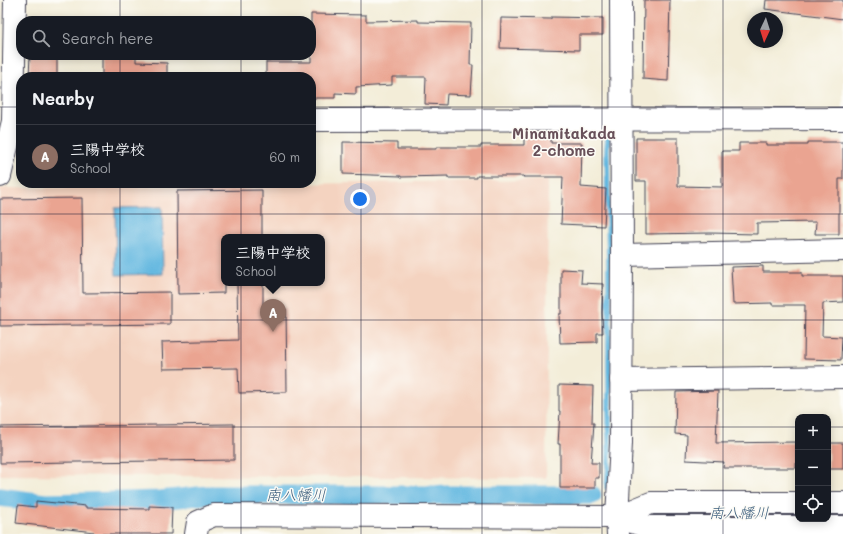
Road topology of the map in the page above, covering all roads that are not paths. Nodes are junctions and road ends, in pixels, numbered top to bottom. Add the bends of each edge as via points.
1 (15, 0) edge
2 (621, 0) edge
3 (16, 72) edge
4 (843, 119) edge
5 (316, 120) edge
6 (621, 120) junction
7 (16, 124) edge
8 (0, 176) edge
9 (843, 250) edge
10 (622, 255) junction
11 (843, 377) edge
12 (622, 380) junction
13 (795, 503) edge
14 (831, 503) edge
15 (843, 503) edge
16 (617, 526) edge
17 (843, 527) edge
18 (196, 534) edge

1 - 3 street
2 - 6 street
4 - 6 street
5 - 6 street
6 - 10 street
7 - 8 street
9 - 10 street
10 - 12 street
11 - 12 street
12 - 16 street
13 - 16 street via 651,503
14 - 15 street
16 - 17 street
16 - 18 street via 214,515 198,522

